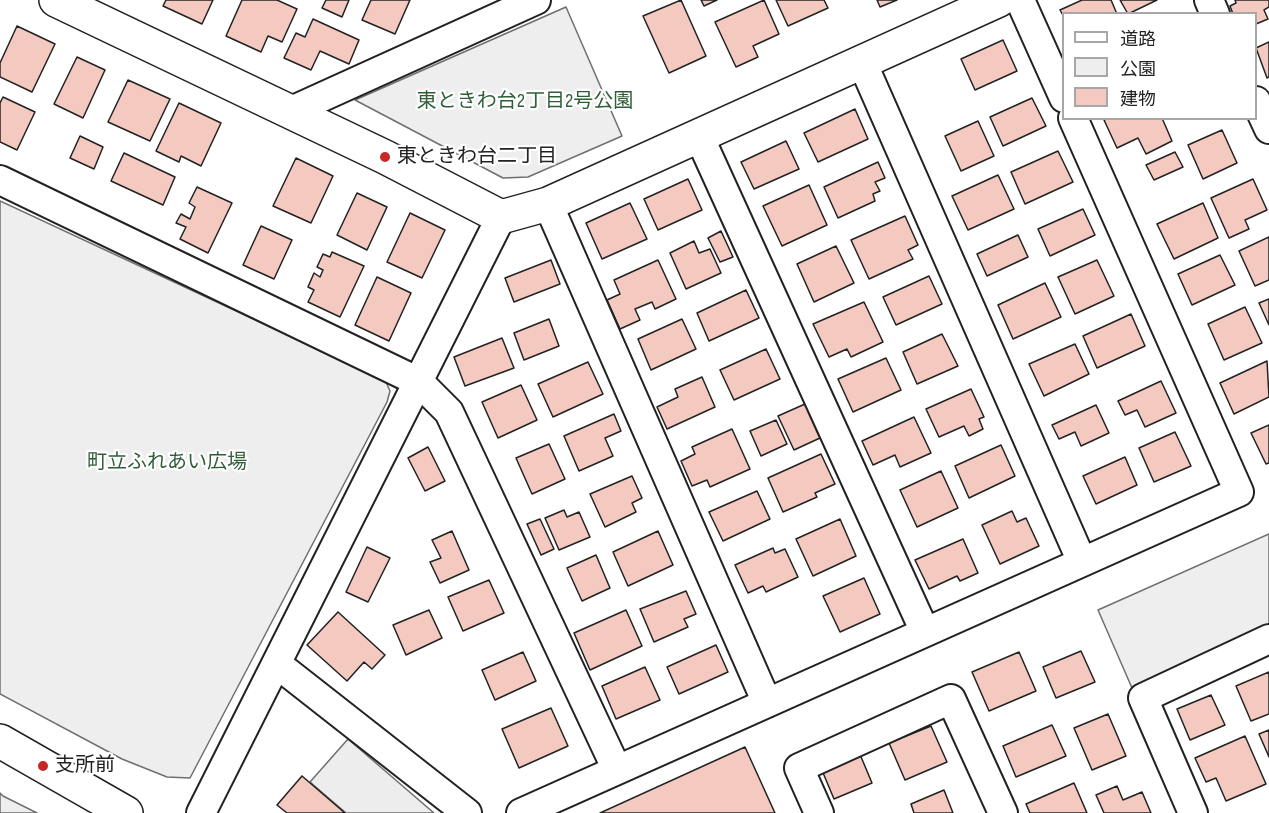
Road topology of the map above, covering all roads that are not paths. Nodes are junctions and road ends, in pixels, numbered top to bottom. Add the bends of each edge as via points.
1 (56, 0) edge
2 (481, 0) edge
3 (536, 0) edge
4 (999, 0) edge
5 (1020, 0) edge
6 (507, 13) junction
7 (862, 62) junction
8 (1062, 94) edge
9 (1257, 102) edge
10 (289, 112) junction
11 (1074, 120) edge
12 (1269, 129) edge
13 (699, 136) junction
14 (0, 180) edge
15 (548, 204) junction
16 (501, 217) junction
17 (419, 382) junction
18 (1082, 562) junction
19 (925, 632) junction
20 (1269, 639) edge
21 (277, 663) junction
22 (767, 703) junction
23 (0, 741) edge
24 (617, 770) junction
25 (126, 813) edge
26 (201, 813) edge
27 (467, 813) edge
28 (520, 813) edge
29 (819, 813) edge
30 (1003, 813) edge
31 (1192, 813) edge

1 - 10 street
2 - 6 street
3 - 6 street
4 - 7 street
5 - 8 street
6 - 10 street
7 - 13 street
7 - 18 street
9 - 12 street
10 - 16 street
11 - 18 street via 1239,492
13 - 15 street
13 - 19 street
14 - 17 street
15 - 16 street
15 - 22 street
16 - 17 street
17 - 21 street
17 - 24 street via 449,412
18 - 19 street
19 - 22 street
20 - 31 street via 1143,698
21 - 26 street
21 - 27 street
22 - 24 street
23 - 25 street
24 - 28 street
29 - 30 street via 799,768 951,699

